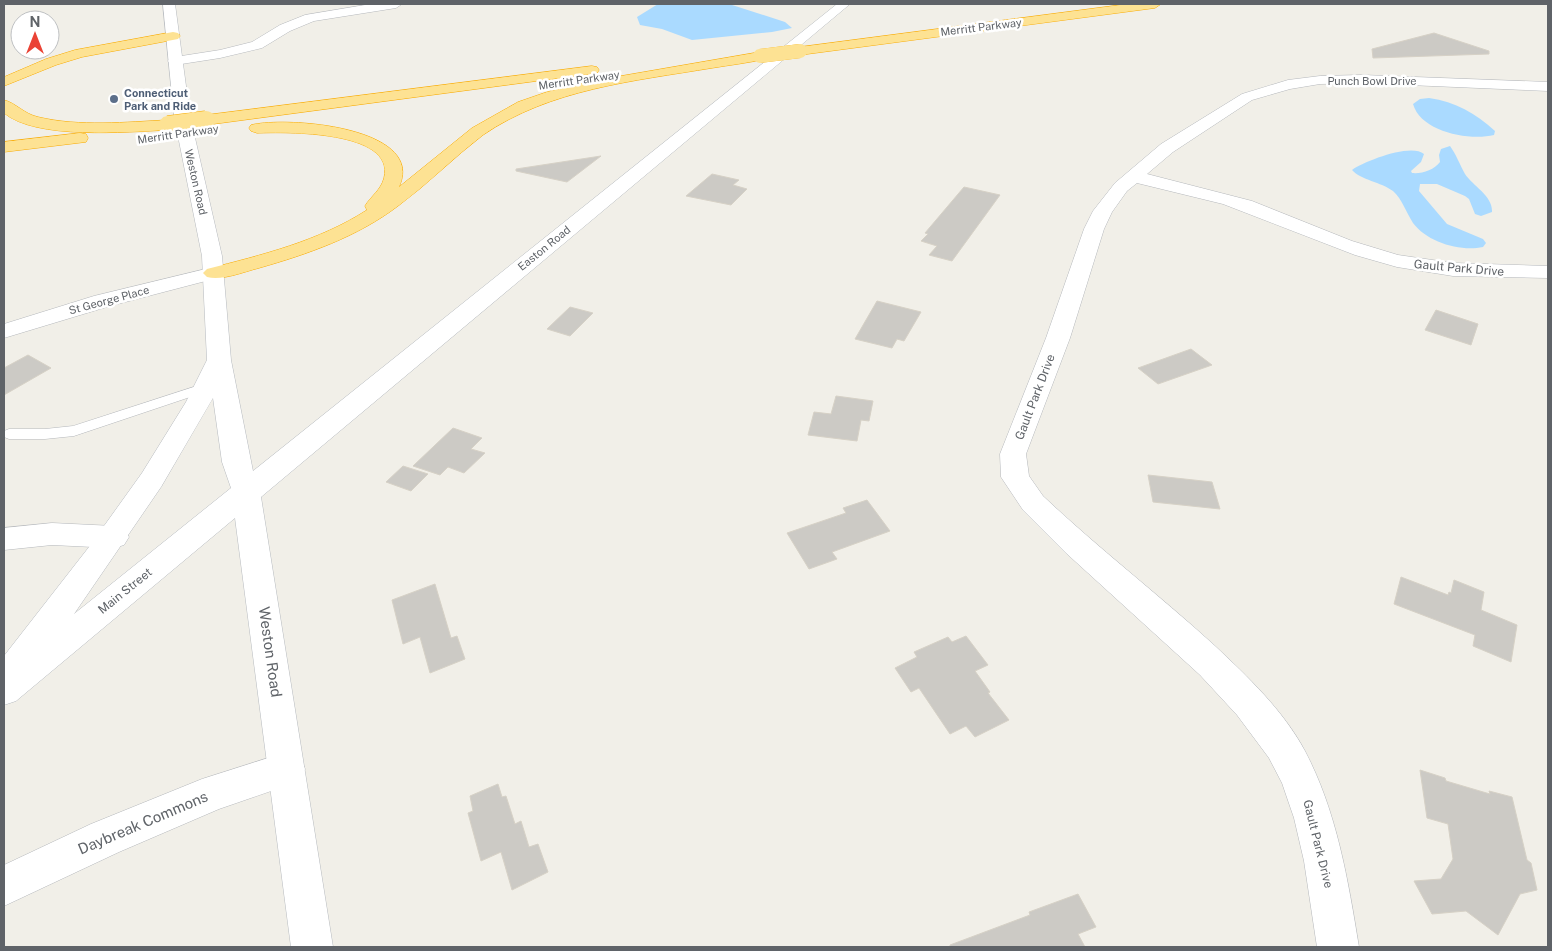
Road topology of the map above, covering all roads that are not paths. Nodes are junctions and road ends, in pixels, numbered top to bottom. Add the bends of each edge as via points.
1 (169, 4) edge
2 (396, 4) edge
3 (844, 4) edge
4 (1089, 4) edge
5 (1155, 4) edge
6 (173, 36) junction
7 (766, 51) junction
8 (175, 61) junction
9 (31, 71) junction
10 (4, 82) edge
11 (1548, 88) edge
12 (4, 97) edge
13 (4, 106) edge
14 (204, 126) junction
15 (167, 131) junction
16 (113, 143) dead end
17 (95, 146) dead end
18 (4, 148) edge
19 (4, 158) edge
20 (1132, 176) junction
21 (348, 229) junction
22 (1548, 272) edge
23 (214, 273) junction
24 (4, 331) edge
25 (219, 360) junction
26 (206, 387) junction
27 (9, 434) dead end
28 (246, 493) junction
29 (114, 537) junction
30 (4, 539) edge
31 (4, 683) edge
32 (4, 690) edge
33 (287, 769) junction
34 (4, 886) edge
35 (312, 947) edge
36 (1338, 947) edge

1 - 6 main road, Weston Road
2 - 8 main road via 310,18 257,45
3 - 28 main road, Easton Road
4 - 7 highway, Merritt Parkway via 812,41
5 - 7 highway, Merritt Parkway, bridge via 800,51
6 - 8 main road, Weston Road
6 - 9 highway via 94,50
7 - 14 highway, Merritt Parkway
7 - 21 highway via 589,86 520,107 471,135 392,202
8 - 23 main road, Weston Road via 188,149
9 - 10 highway
9 - 12 highway
11 - 20 main road, Punch Bowl Drive via 1362,79 1288,85 1253,94 1235,103 1167,148
13 - 15 highway via 9,112 33,122
14 - 15 highway, Merritt Parkway
14 - 21 highway via 321,130 354,137 381,149 395,167 394,180 384,196
15 - 16 highway, Merritt Parkway
15 - 18 highway, Merritt Parkway
17 - 19 highway
20 - 22 main road, Gault Park Drive via 1260,210 1340,245 1398,262 1459,270
20 - 36 main road, Gault Park Drive via 1109,202 1094,229 1058,338 1015,449 1014,473 1023,490 1042,512 1205,658 1245,698 1272,732 1300,778 1312,812
21 - 23 highway via 293,252
23 - 24 main road, St George Place
23 - 25 main road, Weston Road
25 - 26 main road, Weston Road
25 - 28 main road, Weston Road via 236,462
26 - 27 lane via 74,431
26 - 29 main road, Weston Road via 167,458
28 - 32 main road, Main Street
28 - 33 main road, Weston Road
29 - 30 main road via 52,534
29 - 31 main road, Weston Road
33 - 34 main road, Daybreak Commons via 206,796 105,838
33 - 35 main road, Weston Road

